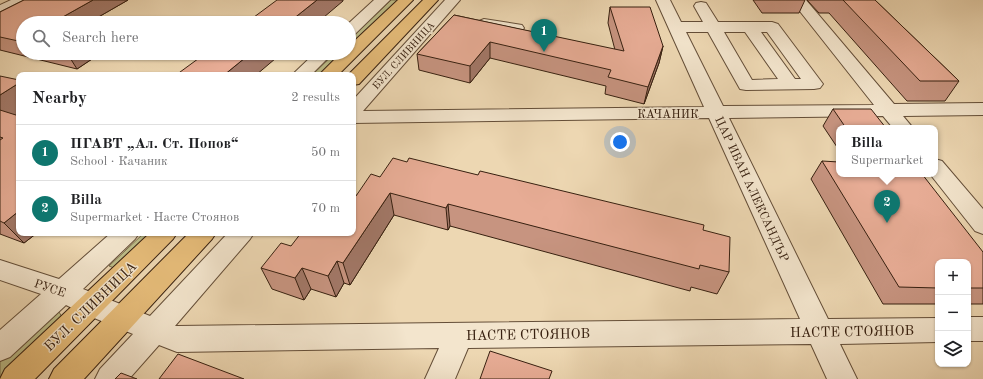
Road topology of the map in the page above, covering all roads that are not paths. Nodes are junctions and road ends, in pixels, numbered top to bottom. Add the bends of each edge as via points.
1 (22, 0) edge
2 (383, 0) edge
3 (406, 0) edge
4 (431, 0) edge
5 (453, 0) edge
6 (663, 0) edge
7 (798, 0) edge
8 (701, 6) dead end
9 (0, 11) edge
10 (437, 18) junction
11 (356, 25) edge
12 (676, 27) junction
13 (713, 27) junction
14 (750, 27) junction
15 (516, 28) edge
16 (356, 48) edge
17 (317, 60) edge
18 (344, 60) edge
19 (303, 72) edge
20 (331, 72) edge
21 (356, 77) edge
22 (790, 84) junction
23 (356, 108) edge
24 (983, 109) edge
25 (889, 111) junction
26 (716, 113) junction
27 (356, 116) edge
28 (901, 125) edge
29 (938, 170) edge
30 (983, 225) edge
31 (124, 236) edge
32 (162, 236) edge
33 (201, 236) edge
34 (239, 236) edge
35 (0, 270) edge
36 (63, 291) junction
37 (92, 305) junction
38 (122, 317) junction
39 (971, 329) edge
40 (983, 329) edge
41 (153, 330) junction
42 (935, 330) edge
43 (819, 331) junction
44 (460, 335) junction
45 (0, 348) edge
46 (15, 379) edge
47 (64, 379) edge
48 (110, 379) edge
49 (440, 379) edge
50 (842, 379) edge

1 - 9 street
2 - 11 street
3 - 16 main road
4 - 21 main road, БУЛ. СЛИВНИЦА
5 - 10 street, БУЛ. СЛИВНИЦА
6 - 12 street, ЦАР ИВАН АЛЕКСАНДЪР
7 - 25 street
8 - 13 street
10 - 15 street
10 - 23 street, БУЛ. СЛИВНИЦА
12 - 13 street
12 - 26 street, ЦАР ИВАН АЛЕКСАНДЪР
13 - 14 street
13 - 22 street via 746,85
14 - 22 street
14 - 22 street via 772,26 814,84
17 - 19 street
18 - 20 main road
24 - 25 street, КАЧАНИК
25 - 26 street, КАЧАНИК
25 - 28 street
26 - 27 street, КАЧАНИК
26 - 43 street, ЦАР ИВАН АЛЕКСАНДЪР
29 - 30 street
31 - 36 street
32 - 37 main road, БУЛ. СЛИВНИЦА
33 - 38 main road
34 - 41 street
35 - 36 street, РУСЕ
36 - 37 street, РУСЕ
36 - 45 street
37 - 38 street, РУСЕ
37 - 46 main road, БУЛ. СЛИВНИЦА
38 - 41 street, НАСТЕ СТОЯНОВ
38 - 47 main road
39 - 40 street
41 - 44 street, НАСТЕ СТОЯНОВ via 177,339
41 - 48 street
42 - 43 street, НАСТЕ СТОЯНОВ
43 - 44 street, НАСТЕ СТОЯНОВ
43 - 50 street, ЦАР ИВАН АЛЕКСАНДЪР
44 - 49 street

